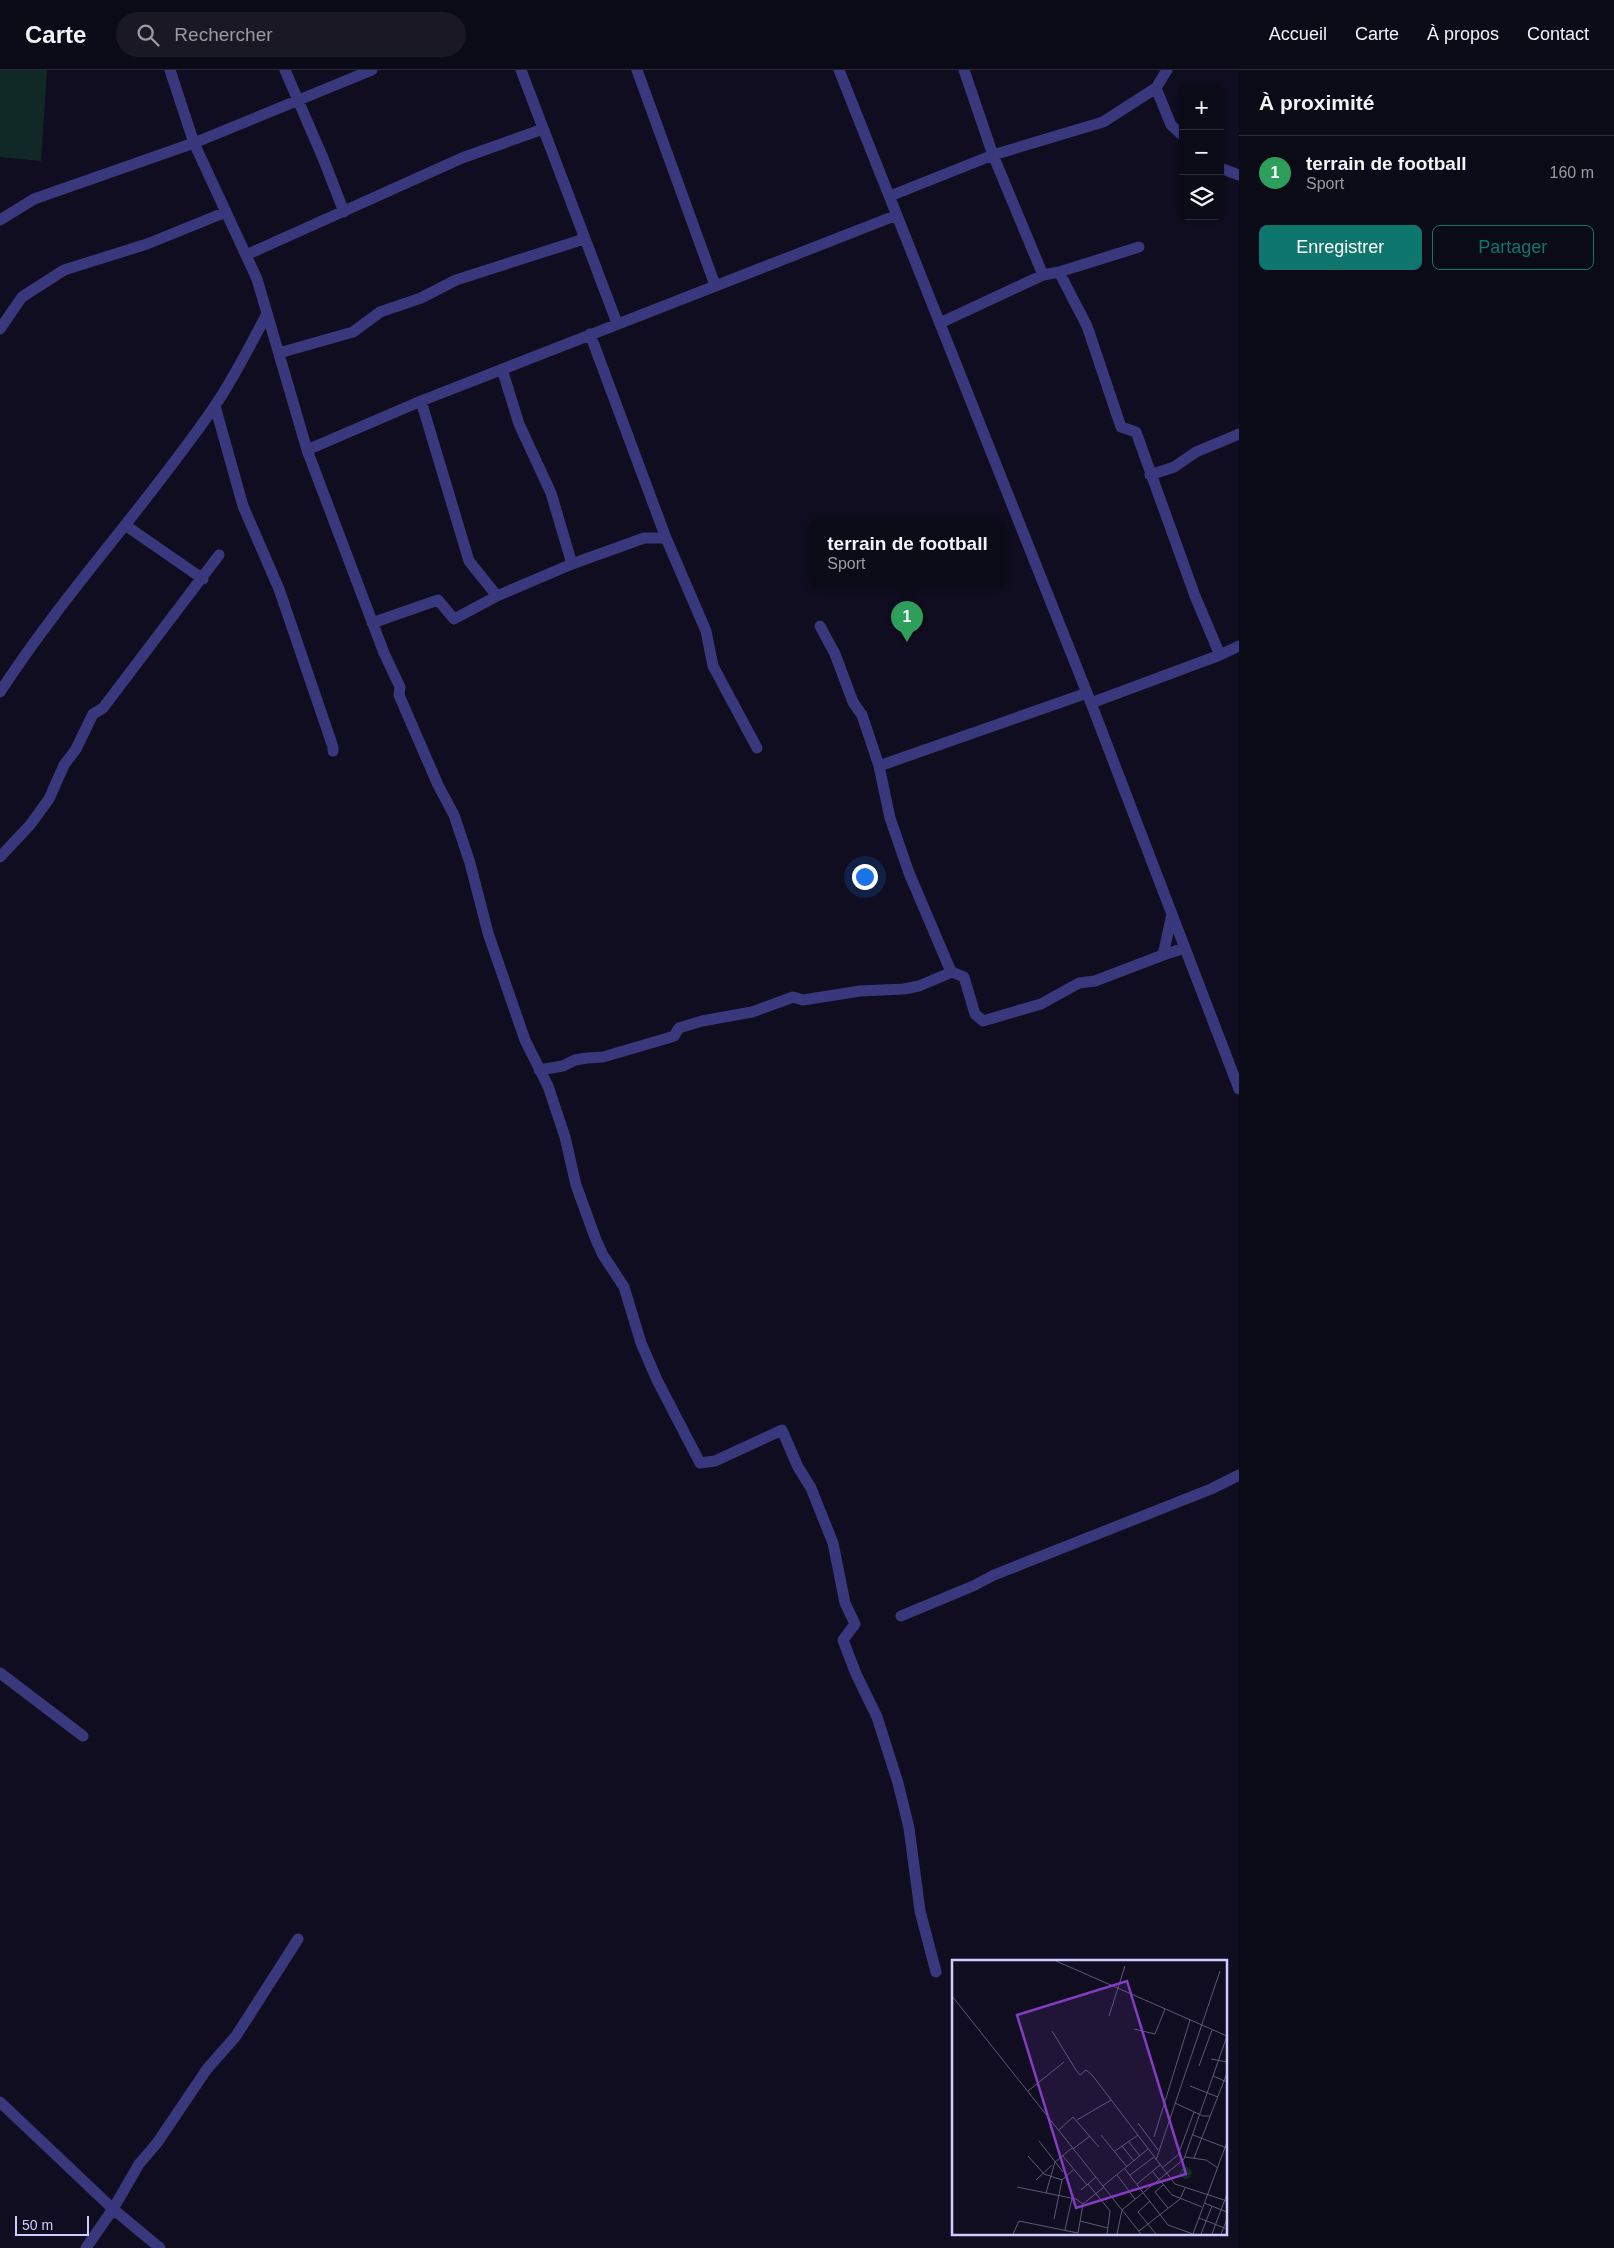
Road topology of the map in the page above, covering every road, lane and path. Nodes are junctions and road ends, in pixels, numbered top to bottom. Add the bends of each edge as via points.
1 (170, 70) edge
2 (285, 70) edge
3 (372, 70) edge
4 (521, 70) edge
5 (637, 70) edge
6 (839, 70) edge
7 (964, 70) edge
8 (1166, 70) edge
9 (1156, 88) junction
10 (297, 100) junction
11 (543, 128) junction
12 (1179, 132) edge
13 (194, 143) junction
14 (994, 155) junction
15 (1224, 169) edge
16 (1239, 175) edge
17 (890, 196) junction
18 (226, 212) junction
19 (344, 212) junction
20 (897, 215) junction
21 (0, 220) edge
22 (584, 238) junction
23 (1138, 247) dead end
24 (246, 255) junction
25 (1059, 272) junction
26 (1043, 275) junction
27 (715, 285) junction
28 (267, 314) junction
29 (618, 323) junction
30 (940, 323) junction
31 (0, 329) edge
32 (590, 334) junction
33 (279, 353) junction
34 (502, 369) junction
35 (421, 401) junction
36 (215, 406) junction
37 (1239, 434) edge
38 (307, 450) junction
39 (1150, 475) junction
40 (125, 525) junction
41 (666, 538) junction
42 (219, 555) dead end
43 (572, 564) junction
44 (203, 579) junction
45 (497, 596) junction
46 (372, 623) junction
47 (820, 626) dead end
48 (1239, 646) edge
49 (1220, 655) junction
50 (0, 692) edge
51 (1089, 698) junction
52 (757, 748) dead end
53 (333, 750) dead end
54 (878, 766) junction
55 (0, 856) edge
56 (1172, 914) junction
57 (1185, 948) junction
58 (1163, 955) junction
59 (952, 972) junction
60 (539, 1070) junction
61 (1239, 1089) edge
62 (1239, 1475) edge
63 (901, 1616) dead end
64 (0, 1673) edge
65 (83, 1736) dead end
66 (298, 1939) dead end
67 (936, 1972) dead end
68 (0, 2102) edge
69 (113, 2209) junction
70 (86, 2248) edge
71 (160, 2248) edge

1 - 13 street
2 - 10 street
3 - 10 street
4 - 11 street
5 - 27 street
6 - 17 street
7 - 14 street
8 - 9 street
9 - 12 street via 1171,125
9 - 14 street via 1103,122
10 - 13 street
10 - 19 street
11 - 19 street via 462,158
11 - 22 street
13 - 18 street
13 - 21 street via 34,199
14 - 17 street
14 - 26 street
15 - 16 street
17 - 20 street
18 - 24 street
18 - 31 street via 147,244 64,270 22,298
19 - 24 street
20 - 27 street
20 - 30 street
22 - 29 street
22 - 33 street via 456,280 421,298 380,312 353,332
23 - 25 street
24 - 28 street
25 - 26 street
25 - 39 street via 1087,326 1122,428 1136,432
26 - 30 street
27 - 29 street
28 - 33 street
28 - 36 street
29 - 32 street
30 - 51 street
32 - 34 street
32 - 41 street
33 - 38 street
34 - 35 street
34 - 43 street via 519,424 551,493
35 - 38 street
35 - 45 street via 469,561
36 - 40 street
36 - 53 street via 243,506 279,589
37 - 39 street
38 - 46 street
39 - 49 street
40 - 44 street
40 - 50 street via 30,646
41 - 43 street via 644,538
41 - 52 street via 706,631 713,666
42 - 44 street
43 - 45 street
44 - 55 street via 103,708 93,714 49,799 30,825
45 - 46 street via 454,619 438,600
46 - 60 street via 400,687 399,695 454,816 488,933 525,1040
47 - 54 street via 853,702 862,715
48 - 49 street
49 - 51 street
51 - 54 street
51 - 56 street
54 - 59 street via 890,818 909,873
56 - 57 street
56 - 58 street
57 - 58 street
57 - 61 street
58 - 59 street via 1095,981 1079,983 1041,1004 983,1021 976,1014 964,977
59 - 60 street via 904,989 860,991 802,1000 793,997 752,1012 679,1028 674,1036 603,1058 581,1059
60 - 67 street via 566,1137 576,1185 596,1240 624,1287 657,1380 700,1463 715,1461 782,1430 798,1467 812,1488 833,1543 845,1603 855,1624 842,1640 877,1717 898,1783 909,1828 920,1912
62 - 63 street
64 - 65 street
66 - 69 street via 236,2036 207,2069 139,2164
68 - 69 street
69 - 70 street
69 - 71 street

